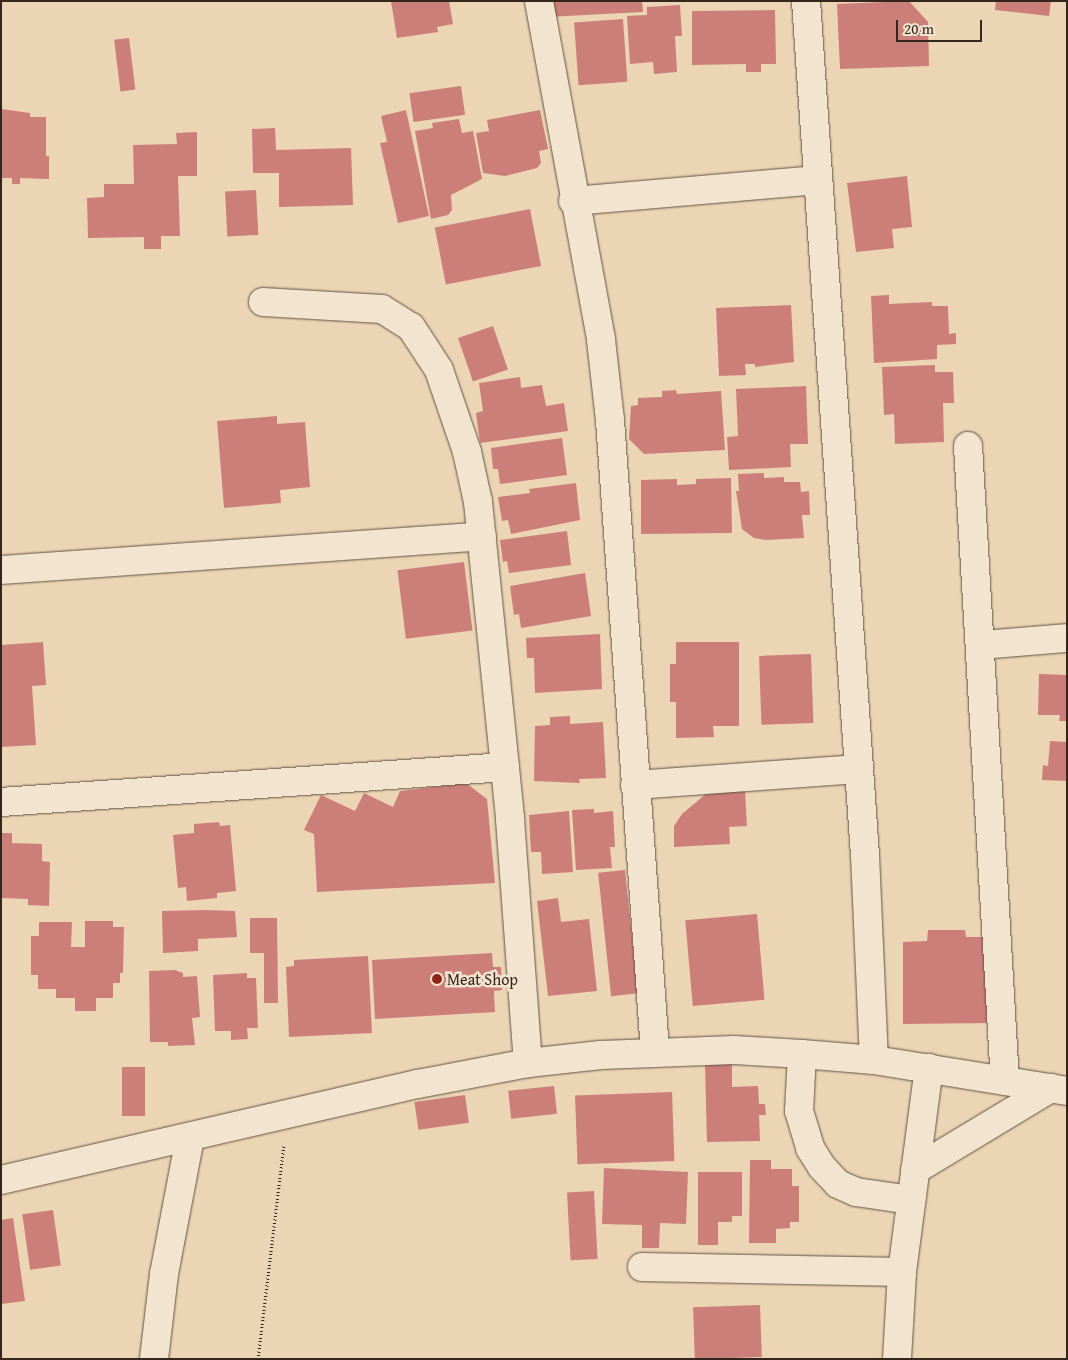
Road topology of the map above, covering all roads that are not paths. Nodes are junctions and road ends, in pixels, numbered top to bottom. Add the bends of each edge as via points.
1 (539, 1) edge
2 (806, 1) edge
3 (818, 180) junction
4 (573, 201) junction
5 (263, 302) dead end
6 (968, 446) dead end
7 (482, 536) junction
8 (1, 570) edge
9 (1067, 638) edge
10 (982, 644) junction
11 (505, 767) junction
12 (858, 769) junction
13 (635, 785) junction
14 (1, 802) edge
15 (655, 1051) junction
16 (802, 1054) junction
17 (874, 1060) junction
18 (528, 1064) junction
19 (929, 1068) junction
20 (1005, 1081) junction
21 (1059, 1090) edge
22 (190, 1138) junction
23 (915, 1170) junction
24 (1, 1180) edge
25 (911, 1200) junction
26 (642, 1267) dead end
27 (902, 1272) junction
28 (154, 1359) edge
29 (897, 1359) edge

1 - 4 street
2 - 3 street
3 - 4 street
3 - 12 street
4 - 13 street via 601,340 610,420
5 - 7 street via 382,309 412,327 439,370 454,412 474,478
6 - 10 street
7 - 8 street
7 - 11 street
9 - 10 street
10 - 20 street
11 - 14 street
11 - 18 street
12 - 13 street
12 - 17 street
13 - 15 street
15 - 16 street via 734,1050
15 - 18 street
16 - 17 street
16 - 25 street via 799,1111 810,1148 822,1167 838,1184 856,1192
17 - 19 street
18 - 22 street via 418,1084
19 - 20 street
19 - 23 street
20 - 21 street
21 - 23 street
22 - 24 street
22 - 28 street via 164,1274
23 - 25 street
25 - 27 street
26 - 27 street
27 - 29 street

